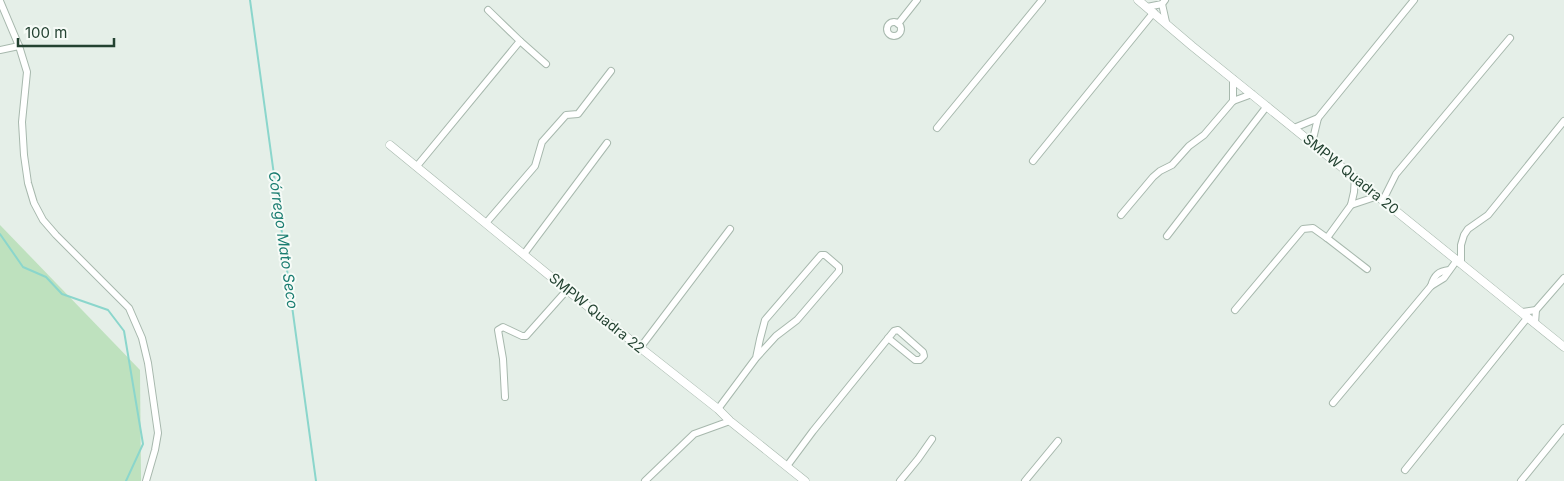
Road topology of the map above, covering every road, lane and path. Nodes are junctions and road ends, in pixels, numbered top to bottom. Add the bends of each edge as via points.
1 (917, 0) edge
2 (1042, 0) edge
3 (1138, 0) edge
4 (1414, 0) edge
5 (0, 1) edge
6 (1164, 2) edge
7 (488, 10) dead end
8 (1150, 10) junction
9 (1166, 22) junction
10 (898, 24) dead end
11 (1510, 38) dead end
12 (520, 41) junction
13 (19, 46) junction
14 (0, 50) edge
15 (546, 64) dead end
16 (612, 72) dead end
17 (1233, 79) junction
18 (1252, 94) junction
19 (1233, 101) junction
20 (1267, 106) junction
21 (1318, 118) junction
22 (1564, 121) edge
23 (937, 128) dead end
24 (1294, 128) junction
25 (607, 143) dead end
26 (1312, 143) junction
27 (390, 145) dead end
28 (1033, 161) dead end
29 (417, 166) junction
30 (1355, 177) junction
31 (1380, 198) junction
32 (1351, 205) junction
33 (1121, 215) dead end
34 (486, 223) junction
35 (730, 229) dead end
36 (1167, 236) dead end
37 (1327, 238) junction
38 (524, 254) junction
39 (1459, 262) junction
40 (1367, 269) dead end
41 (1564, 278) edge
42 (567, 290) junction
43 (1235, 310) dead end
44 (1536, 310) junction
45 (1525, 314) junction
46 (1535, 323) junction
47 (903, 335) junction
48 (888, 338) junction
49 (896, 345) junction
50 (1564, 347) edge
51 (640, 348) junction
52 (756, 358) junction
53 (505, 397) dead end
54 (1333, 404) dead end
55 (718, 409) junction
56 (730, 421) junction
57 (1564, 428) edge
58 (932, 439) dead end
59 (1058, 441) dead end
60 (787, 466) junction
61 (1404, 470) dead end
62 (146, 481) edge
63 (645, 481) edge
64 (805, 481) edge
65 (900, 481) edge
66 (1025, 481) edge
67 (1521, 481) edge

1 - 10 street
2 - 23 street
3 - 8 street, SMPW Quadra 20
4 - 21 street
5 - 13 street
6 - 8 street
6 - 9 street
7 - 12 street
8 - 9 street, SMPW Quadra 20
8 - 28 street
9 - 17 street, SMPW Quadra 20
11 - 31 street via 1396,174
12 - 15 street
12 - 29 street
13 - 14 street
13 - 62 street via 27,72 22,122 28,183 34,203 56,235 129,308 142,338 158,433
16 - 34 street via 578,114 566,115 542,142 536,166
17 - 18 street, SMPW Quadra 20
17 - 19 street
18 - 19 street
18 - 20 street, SMPW Quadra 20
19 - 33 street via 1204,135 1172,165 1153,176
20 - 24 street, SMPW Quadra 20
20 - 36 street
21 - 24 street
21 - 26 street
22 - 39 street via 1488,215 1464,234
24 - 26 street, SMPW Quadra 20
25 - 38 street
26 - 30 street, SMPW Quadra 20
27 - 29 street, SMPW Quadra 22
29 - 34 street, SMPW Quadra 22
30 - 31 street, SMPW Quadra 20
30 - 32 street
31 - 32 street
31 - 39 street, SMPW Quadra 20
32 - 37 street
34 - 38 street, SMPW Quadra 22
35 - 51 street
37 - 40 street
37 - 43 street via 1312,228 1303,229
38 - 42 street, SMPW Quadra 22
39 - 45 street, SMPW Quadra 20
39 - 54 street via 1442,280 1431,286
41 - 44 street
42 - 51 street, SMPW Quadra 22
42 - 53 street via 526,336 502,327 498,330
44 - 45 street
44 - 46 street
45 - 46 street, SMPW Quadra 20
45 - 61 street
46 - 50 street, SMPW Quadra 20
47 - 48 street via 894,330
47 - 49 street
47 - 49 street via 924,356 915,360
48 - 49 street
48 - 60 street
51 - 55 street, SMPW Quadra 22
52 - 52 street via 776,336 797,320 839,271 839,267 825,255 821,255 765,320
52 - 55 street
55 - 56 street, SMPW Quadra 22
56 - 60 street, SMPW Quadra 22
56 - 63 street via 694,434
57 - 67 street
58 - 65 street
59 - 66 street
60 - 64 street, SMPW Quadra 22

